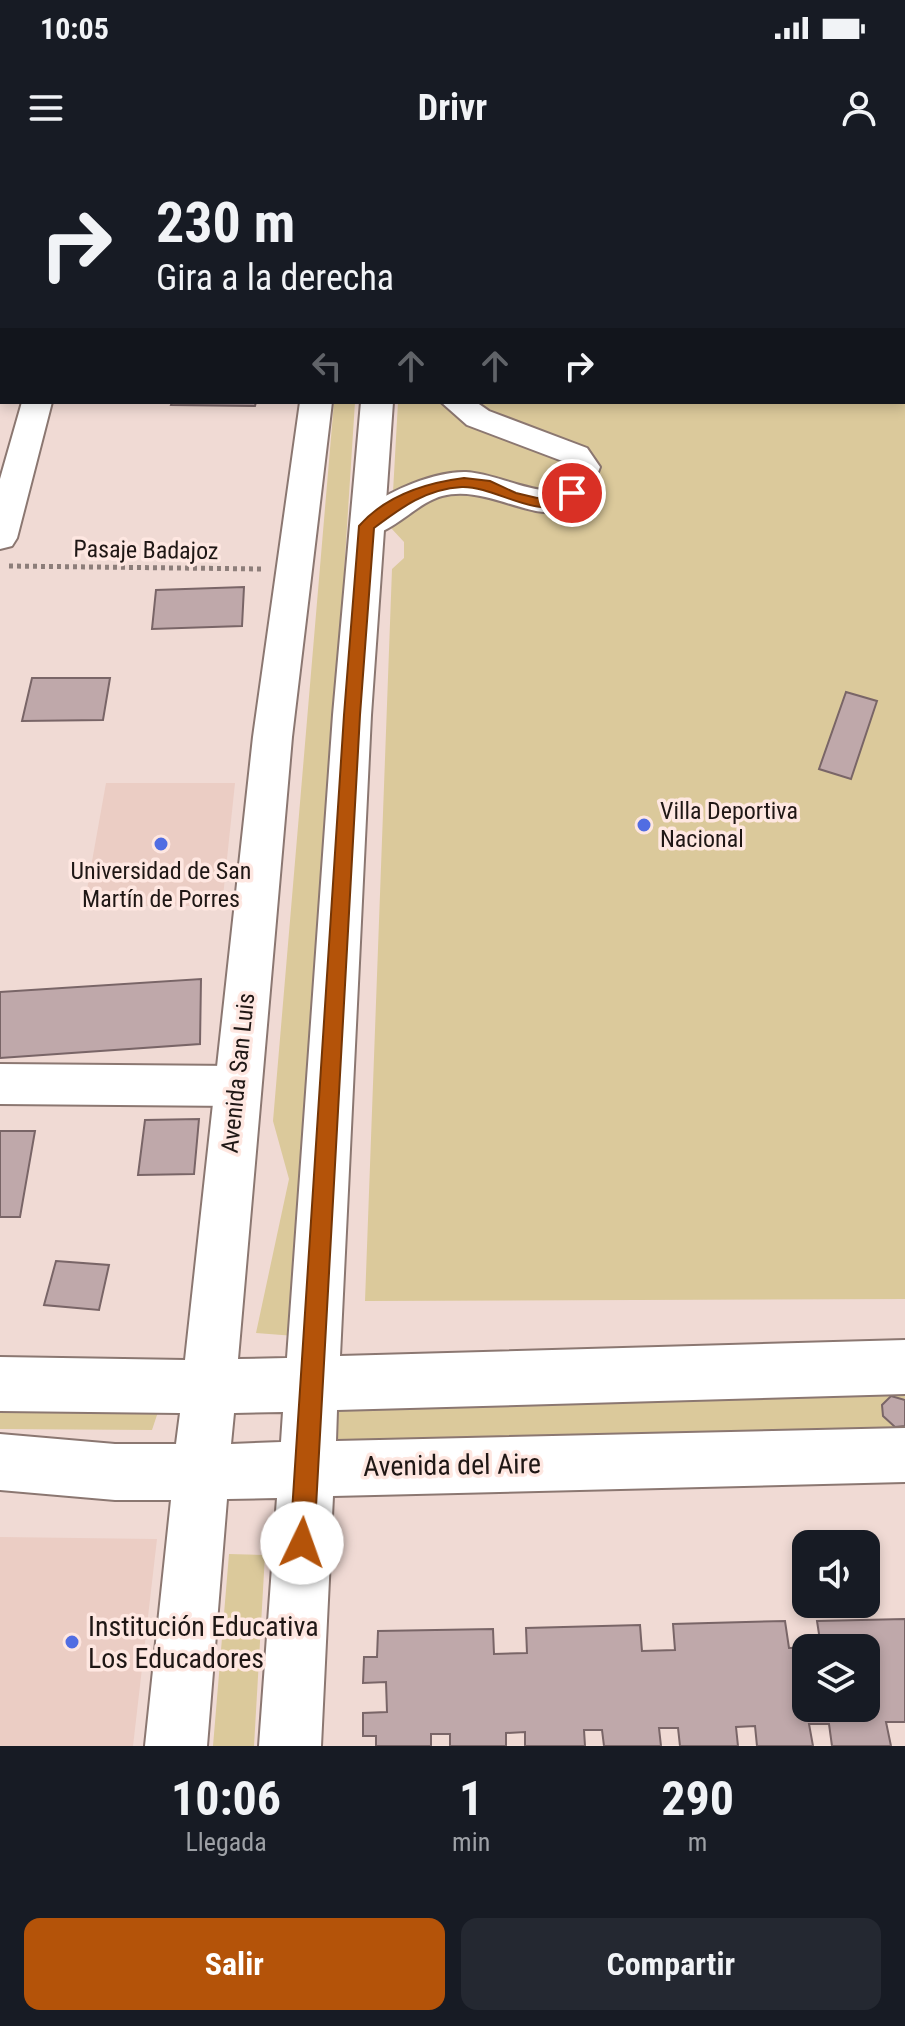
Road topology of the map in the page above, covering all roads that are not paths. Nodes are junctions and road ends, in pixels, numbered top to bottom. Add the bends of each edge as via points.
1 (36, 404) edge
2 (316, 404) edge
3 (377, 404) edge
4 (468, 441) edge
5 (367, 526) junction
6 (0, 538) edge
7 (0, 1084) edge
8 (236, 1086) junction
9 (905, 1367) edge
10 (311, 1383) junction
11 (0, 1384) edge
12 (207, 1387) junction
13 (905, 1455) edge
14 (0, 1462) edge
15 (307, 1468) junction
16 (202, 1472) junction
17 (176, 1746) edge
18 (290, 1746) edge

1 - 6 street
2 - 8 main road, Avenida San Luis via 291,570
3 - 5 main road
4 - 5 street via 431,487 405,498
5 - 10 main road
7 - 8 street
8 - 12 main road, Avenida San Luis
9 - 10 main road
10 - 12 main road
10 - 15 main road
11 - 12 main road
12 - 16 main road, Avenida San Luis
13 - 15 main road, Avenida del Aire
14 - 16 main road, Avenida del Aire via 115,1472
15 - 16 main road, Avenida del Aire
15 - 18 main road
16 - 17 main road, Avenida San Luis

